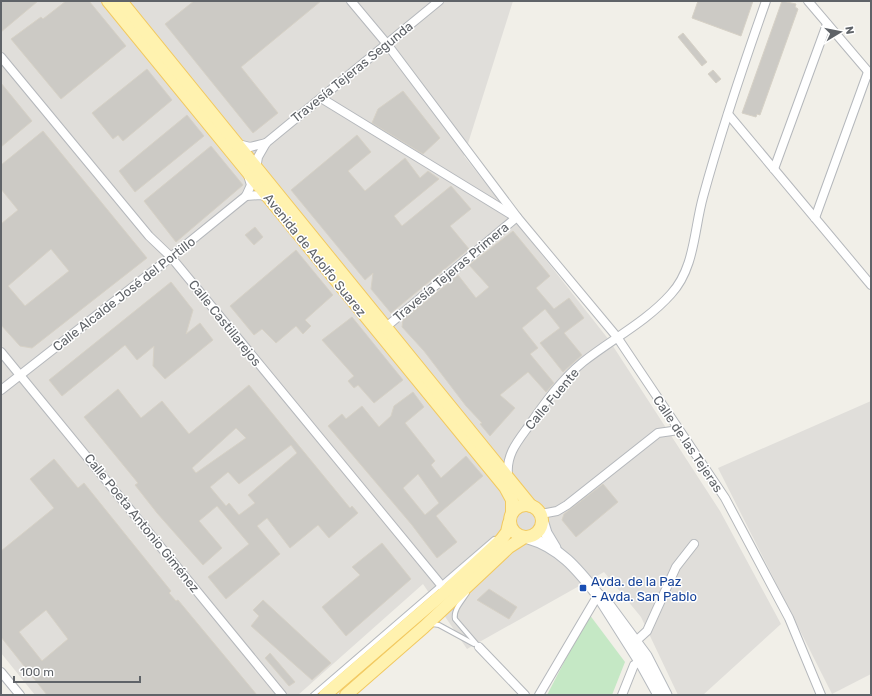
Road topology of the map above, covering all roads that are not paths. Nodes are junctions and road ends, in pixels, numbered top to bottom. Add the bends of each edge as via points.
1 (108, 1) edge
2 (121, 1) edge
3 (351, 1) edge
4 (439, 1) edge
5 (766, 1) edge
6 (808, 1) edge
7 (827, 24) junction
8 (387, 44) junction
9 (1, 57) edge
10 (869, 74) edge
11 (321, 98) junction
12 (728, 114) junction
13 (238, 144) junction
14 (266, 144) junction
15 (251, 169) junction
16 (774, 169) junction
17 (246, 196) junction
18 (268, 198) junction
19 (517, 217) junction
20 (816, 218) junction
21 (171, 257) junction
22 (870, 282) edge
23 (386, 327) junction
24 (617, 337) junction
25 (1, 352) edge
26 (20, 375) junction
27 (1, 390) edge
28 (679, 430) junction
29 (508, 475) junction
30 (531, 506) junction
31 (541, 517) junction
32 (511, 518) junction
33 (526, 538) junction
34 (694, 544) dead end
35 (509, 548) junction
36 (559, 552) junction
37 (473, 582) junction
38 (443, 587) junction
39 (598, 595) junction
40 (424, 627) junction
41 (636, 641) junction
42 (479, 646) junction
43 (642, 665) junction
44 (1, 672) edge
45 (364, 679) junction
46 (20, 695) edge
47 (282, 695) edge
48 (313, 695) edge
49 (326, 695) edge
50 (340, 695) edge
51 (346, 695) edge
52 (525, 695) edge
53 (539, 695) edge
54 (622, 695) edge
55 (659, 695) edge
56 (666, 695) edge
57 (821, 695) edge

1 - 15 main road, Avenida de Adolfo Suarez
2 - 13 main road, Avenida de Adolfo Suarez
3 - 8 street, Calle de las Tejeras
4 - 8 street, Travesía Tejeras Segunda
5 - 12 street, Calle Fuente
6 - 7 street
7 - 10 street
7 - 16 street
8 - 11 street, Travesía Tejeras Segunda
8 - 19 street, Calle de las Tejeras
9 - 21 street, Calle Castillarejos via 149,236
10 - 20 street
11 - 14 street, Travesía Tejeras Segunda
11 - 19 street
12 - 16 street
12 - 24 street, Calle Fuente via 683,277 672,293 643,320
13 - 14 street via 250,147
13 - 15 main road, Avenida de Adolfo Suarez
14 - 15 street
15 - 17 street via 251,185
15 - 18 main road, Avenida de Adolfo Suarez
15 - 23 main road, Avenida de Adolfo Suarez
16 - 20 street
17 - 18 street via 261,195
17 - 21 street, Calle Alcalde José del Portillo
18 - 32 main road, Avenida de Adolfo Suarez via 505,487 512,500
19 - 23 street, Travesía Tejeras Primera
19 - 24 street, Calle de las Tejeras
20 - 22 street
21 - 26 street, Calle Alcalde José del Portillo
21 - 38 street, Calle Castillarejos
23 - 29 main road, Avenida de Adolfo Suarez
24 - 28 street, Calle de las Tejeras
24 - 29 street, Calle Fuente via 582,363 541,408 509,458
25 - 26 street, Calle Poeta Antonio Giménez
26 - 27 street, Calle Alcalde José del Portillo
26 - 47 street, Calle Poeta Antonio Giménez
28 - 31 street via 658,433 567,505
28 - 57 street, Calle de las Tejeras via 725,498 789,618
29 - 30 main road, Avenida de Adolfo Suarez
30 - 31 main road
30 - 32 main road via 520,506
31 - 33 main road via 540,530
31 - 36 main road via 548,538
32 - 33 main road via 515,534
32 - 38 main road via 504,537
33 - 35 main road
33 - 36 main road via 543,543
34 - 41 street via 676,567 647,630
35 - 37 main road
35 - 38 lane via 465,585 459,588
36 - 39 main road via 575,566
37 - 40 main road
37 - 42 lane via 454,615 457,623
38 - 45 lane via 446,599 441,606 374,665
38 - 48 lane
38 - 49 main road
39 - 41 main road via 604,599
39 - 43 main road
39 - 53 street
40 - 42 lane via 439,625
40 - 45 main road
41 - 56 main road
42 - 52 street
43 - 54 street via 634,665
43 - 55 main road
44 - 46 street
45 - 50 lane
45 - 51 main road

